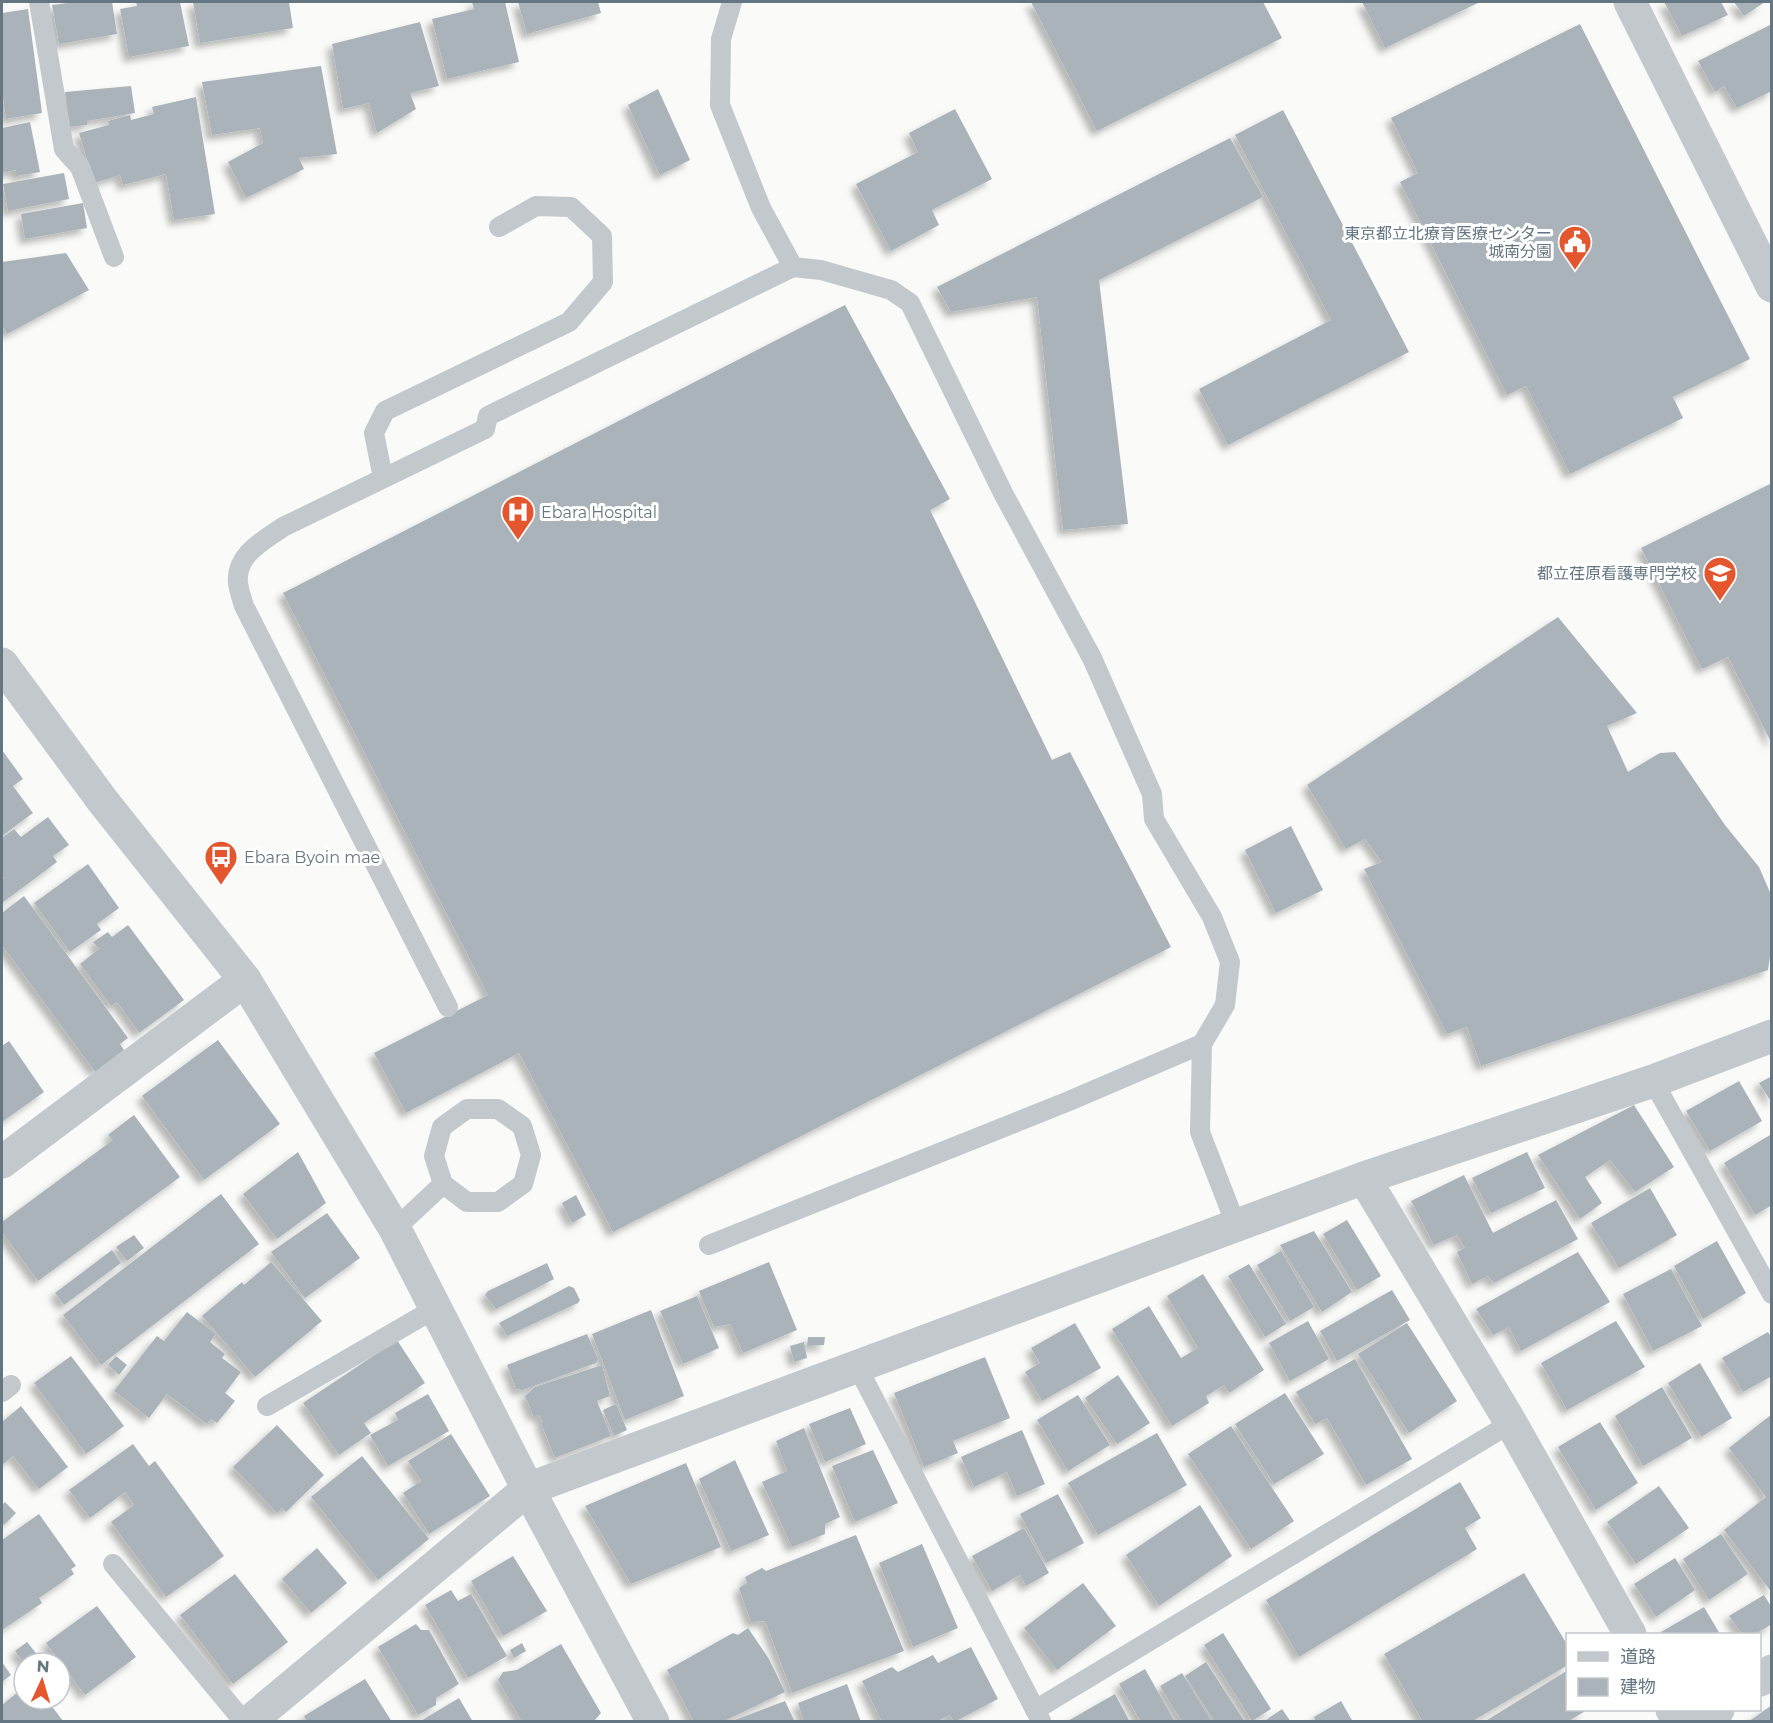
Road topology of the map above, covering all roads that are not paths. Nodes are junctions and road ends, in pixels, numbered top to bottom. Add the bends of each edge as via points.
1 (39, 2) edge
2 (732, 2) edge
3 (1630, 2) edge
4 (499, 227) dead end
5 (114, 257) dead end
6 (793, 267) junction
7 (1772, 286) edge
8 (383, 478) junction
9 (2, 664) edge
10 (244, 980) junction
11 (448, 1007) dead end
12 (1772, 1036) edge
13 (1202, 1044) junction
14 (1653, 1081) junction
15 (2, 1162) edge
16 (1364, 1178) junction
17 (443, 1184) junction
18 (1236, 1225) junction
19 (395, 1229) junction
20 (709, 1245) dead end
21 (1772, 1294) edge
22 (436, 1308) junction
23 (858, 1366) junction
24 (267, 1406) dead end
25 (1511, 1423) junction
26 (528, 1489) junction
27 (113, 1564) dead end
28 (1629, 1633) edge
29 (1717, 1711) edge
30 (1038, 1716) edge
31 (244, 1722) edge
32 (249, 1722) edge
33 (653, 1722) edge
34 (1701, 1722) edge

1 - 5 lane via 63,149 80,167
2 - 6 lane via 721,39 720,105 761,208
3 - 7 street
4 - 8 lane via 536,206 571,207 602,236 603,282 569,322 385,411 374,433
6 - 8 lane via 488,416 485,429
6 - 13 lane via 821,270 891,290 910,303 1003,493 1092,658 1152,794 1154,819 1212,917 1230,962 1225,1005
8 - 11 lane via 283,527 254,547 242,561 238,582 244,606
9 - 10 street via 102,800
10 - 15 street
10 - 19 street
12 - 14 street
13 - 18 lane via 1200,1132
13 - 20 lane
14 - 16 street
14 - 21 lane
16 - 18 street
16 - 25 street
17 - 17 lane via 468,1202 498,1202 523,1184 531,1155 522,1126 498,1109 467,1109 442,1127 434,1156
17 - 19 lane
18 - 23 street
19 - 22 street
22 - 24 lane
22 - 26 street
23 - 26 street
23 - 30 lane
25 - 28 street
25 - 30 lane
26 - 32 street
26 - 33 street
27 - 31 lane
29 - 34 street

